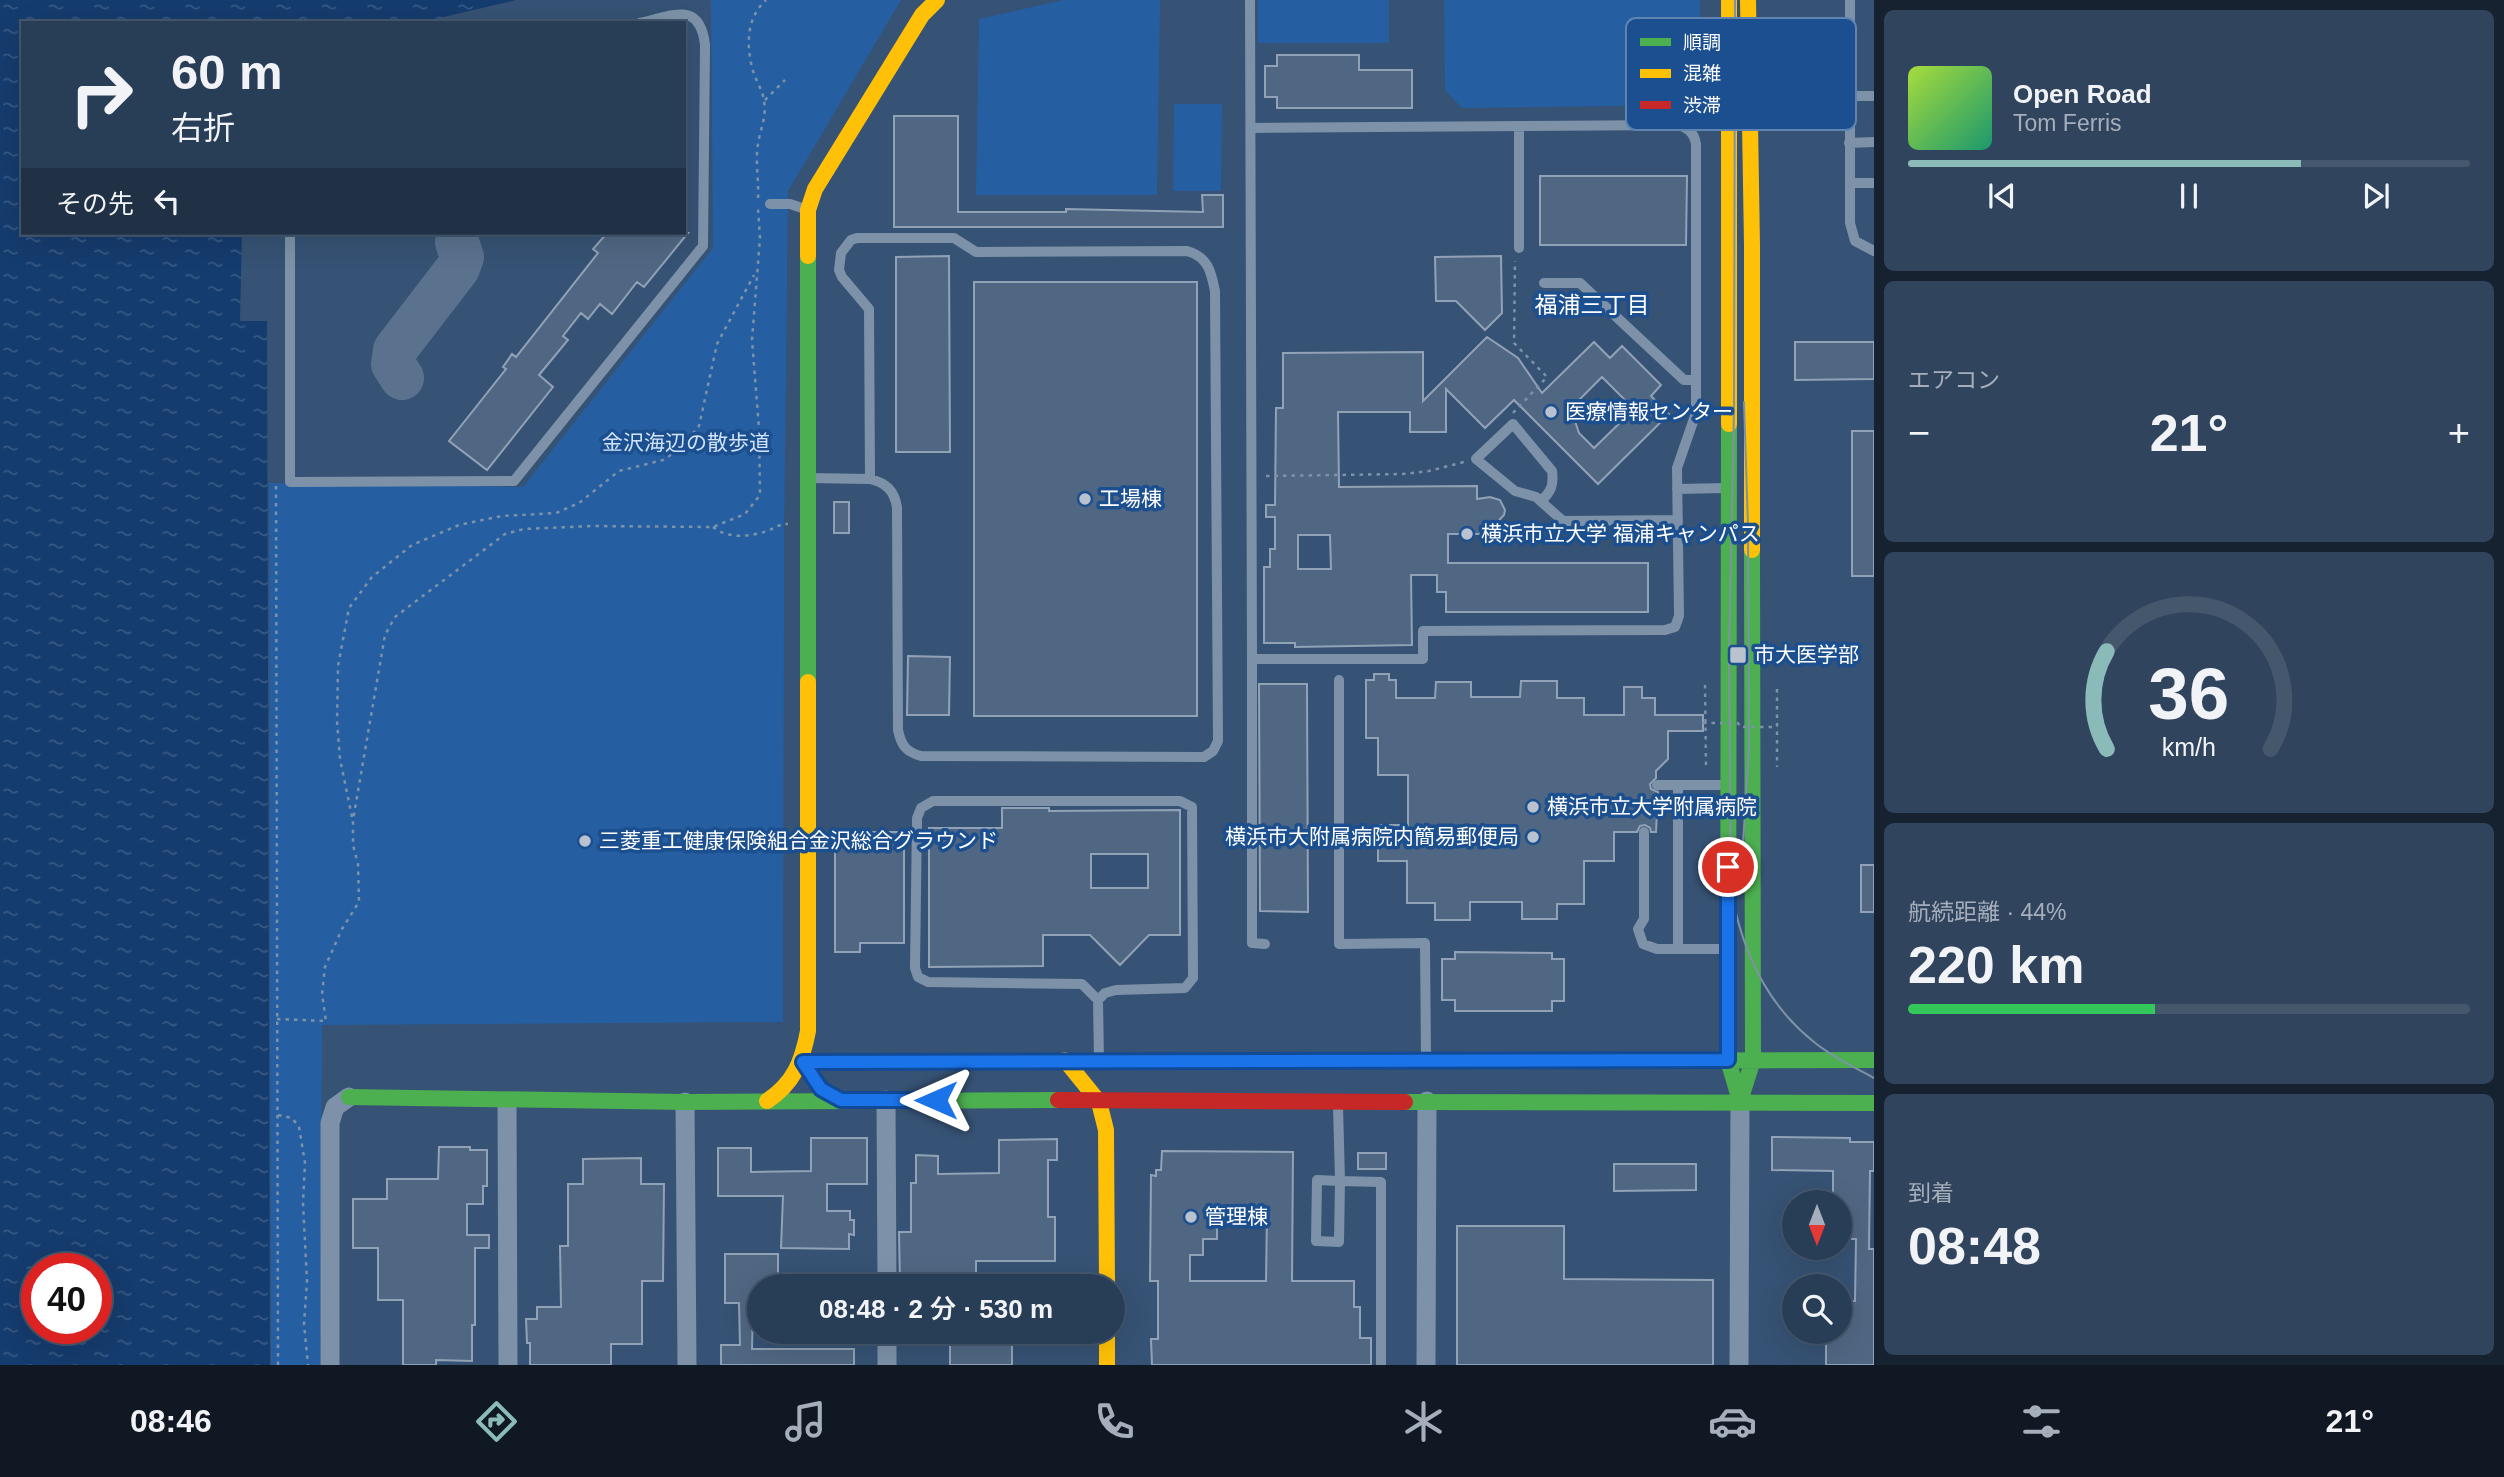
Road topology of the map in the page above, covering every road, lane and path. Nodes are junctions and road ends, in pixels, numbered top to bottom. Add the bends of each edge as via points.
1 (766, 0) edge
2 (920, 0) edge
3 (937, 0) edge
4 (1250, 0) edge
5 (1729, 0) edge
6 (1748, 0) edge
7 (1850, 0) edge
8 (1729, 18) edge
9 (1748, 18) edge
10 (1850, 18) edge
11 (648, 21) edge
12 (785, 80) dead end
13 (1856, 96) edge
14 (1874, 96) edge
15 (764, 101) junction
16 (1626, 125) edge
17 (1519, 126) junction
18 (1252, 128) junction
19 (1689, 130) edge
20 (1729, 130) edge
21 (1750, 130) edge
22 (1849, 130) edge
23 (1874, 142) edge
24 (1849, 143) junction
25 (1850, 183) junction
26 (1874, 183) edge
27 (704, 203) junction
28 (716, 204) dead end
29 (770, 204) dead end
30 (804, 208) junction
31 (290, 235) edge
32 (1518, 248) joint
33 (1874, 251) edge
34 (756, 272) junction
35 (1544, 283) dead end
36 (1696, 380) junction
37 (1513, 424) junction
38 (1476, 460) junction
39 (1252, 476) junction
40 (802, 477) junction
41 (870, 479) junction
42 (276, 486) dead end
43 (1728, 488) junction
44 (1677, 489) junction
45 (1541, 501) junction
46 (1678, 520) junction
47 (797, 524) junction
48 (713, 527) junction
49 (1252, 659) junction
50 (1339, 680) dead end
51 (1705, 685) dead end
52 (1777, 689) dead end
53 (1704, 723) junction
54 (1777, 727) junction
55 (1706, 767) dead end
56 (1777, 767) dead end
57 (1657, 785) dead end
58 (1678, 785) junction
59 (1728, 785) junction
60 (353, 820) junction
61 (1644, 832) dead end
62 (1265, 944) dead end
63 (1678, 949) junction
64 (1728, 949) junction
65 (1098, 1000) junction
66 (277, 1019) junction
67 (1065, 1060) junction
68 (1099, 1060) junction
69 (1130, 1060) junction
70 (1426, 1060) junction
71 (1728, 1060) junction
72 (1753, 1060) junction
73 (1874, 1060) edge
74 (803, 1062) junction
75 (349, 1097) joint
76 (841, 1100) junction
77 (886, 1100) junction
78 (507, 1101) junction
79 (767, 1101) junction
80 (1338, 1101) junction
81 (1427, 1101) junction
82 (1740, 1101) junction
83 (685, 1102) junction
84 (1099, 1102) junction
85 (1874, 1103) edge
86 (278, 1115) junction
87 (1090, 1129) dead end
88 (1340, 1181) junction
89 (887, 1274) edge
90 (1107, 1274) edge
91 (887, 1344) edge
92 (1107, 1344) edge
93 (278, 1365) edge
94 (308, 1365) edge
95 (330, 1365) edge
96 (508, 1365) edge
97 (687, 1365) edge
98 (887, 1365) edge
99 (1107, 1365) edge
100 (1381, 1365) edge
101 (1426, 1365) edge
102 (1739, 1365) edge

1 - 15 path via 749,30 753,70
2 - 30 street via 807,185
3 - 30 street via 922,15
4 - 18 lane
5 - 8 street
6 - 9 street
7 - 10 lane
11 - 27 lane via 682,13 690,14 701,26 705,45
12 - 15 path
13 - 14 lane
15 - 34 path via 757,146 760,238
16 - 17 lane
17 - 18 lane
17 - 32 lane
18 - 39 lane
19 - 36 lane via 1696,144
20 - 43 street
21 - 72 street
22 - 24 lane
23 - 24 lane
24 - 25 lane
25 - 26 lane
25 - 33 lane via 1855,241
27 - 28 lane
27 - 31 lane via 703,246 514,481 290,482
29 - 30 lane
30 - 40 street
32 - 37 path via 1514,343 1546,377 1513,411
34 - 48 path via 752,340 760,495 745,514
34 - 60 path via 717,344 699,426 682,447 663,460 618,471 579,503 556,513 502,516 459,525 412,545 372,577 349,608 338,666 337,721
35 - 36 lane via 1580,283 1684,380
36 - 44 lane via 1696,413 1677,468
37 - 38 lane
37 - 45 lane via 1552,471 1550,492
38 - 39 path via 1403,474
38 - 45 lane via 1515,491
39 - 49 lane
40 - 41 lane
40 - 47 street
40 - 74 street via 808,1031
41 - 41 lane via 869,309 839,270 841,253 850,240 954,238 976,252 1187,251 1207,261 1215,290 1218,741 1213,751 1204,757 911,754 898,730 897,507 889,487
42 - 66 path
43 - 44 lane
43 - 59 street
44 - 46 lane
45 - 46 lane via 1563,521
46 - 49 lane via 1679,616 1671,629 1423,631 1423,659
47 - 48 path via 778,524 769,531 737,536
47 - 74 street via 797,1031
48 - 60 path via 592,526 505,534 395,617 384,635
49 - 62 lane via 1252,943
50 - 70 lane via 1339,944 1425,943
51 - 53 path
52 - 54 path
53 - 54 path, bridge
53 - 55 path
54 - 56 path
57 - 58 lane
58 - 59 lane
58 - 63 lane
59 - 64 street
60 - 66 path via 359,902 325,967 326,1021
61 - 63 lane via 1640,938 1650,948
63 - 64 lane
64 - 71 street
65 - 65 lane via 1088,988 1073,982 928,982 918,977 916,818 921,808 933,802 1180,802 1192,807 1193,978 1185,988 1116,990
65 - 68 lane
66 - 86 path
67 - 68 street
67 - 74 street
67 - 84 street
68 - 69 street
69 - 70 street
69 - 84 street
70 - 71 street
71 - 72 street
71 - 82 street
72 - 73 street
72 - 82 street
74 - 76 street via 817,1085
74 - 79 street via 782,1092
75 - 78 street
75 - 95 street via 335,1107 330,1123
76 - 77 street
76 - 79 street
77 - 84 street
77 - 89 street
78 - 83 street
78 - 96 street
79 - 83 street
80 - 81 street
80 - 84 street
80 - 88 lane
81 - 82 street
81 - 101 street
82 - 85 street
82 - 102 street
83 - 97 street
84 - 87 street
84 - 90 street via 1106,1130
86 - 93 path
86 - 94 path via 292,1118 299,1127 305,1163
88 - 88 lane via 1339,1242 1316,1241 1317,1180
88 - 100 lane via 1381,1182
91 - 98 street
92 - 99 street

